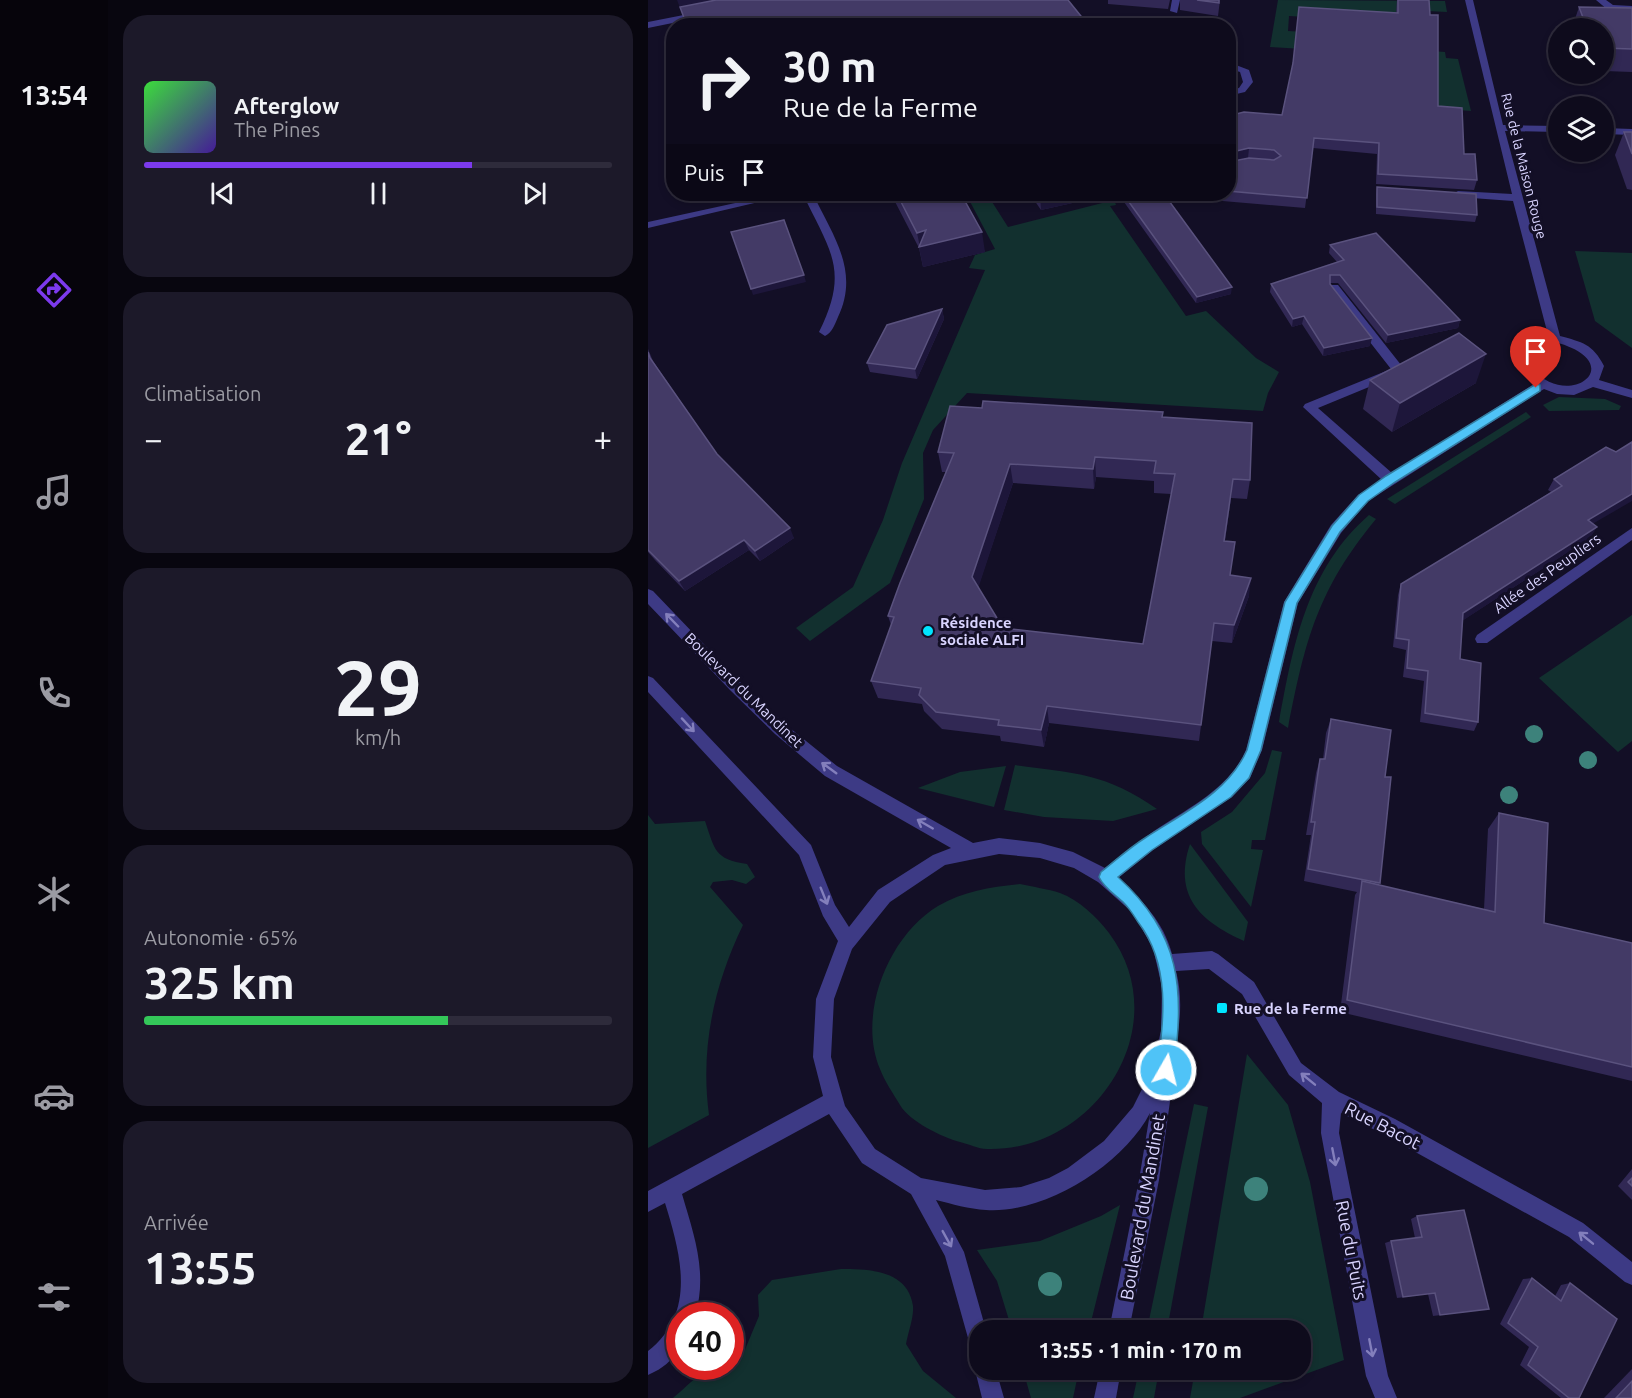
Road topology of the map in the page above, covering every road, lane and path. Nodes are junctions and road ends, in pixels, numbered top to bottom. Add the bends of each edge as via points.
1 (1176, 0) edge
2 (1469, 0) edge
3 (1600, 0) edge
4 (1632, 9) edge
5 (1174, 10) dead end
6 (713, 13) edge
7 (686, 18) edge
8 (666, 22) edge
9 (648, 25) edge
10 (1236, 68) edge
11 (1236, 91) edge
12 (1499, 128) junction
13 (1548, 129) edge
14 (1614, 131) edge
15 (1632, 132) edge
16 (1446, 193) edge
17 (1517, 198) junction
18 (756, 201) edge
19 (811, 201) edge
20 (648, 225) edge
21 (1334, 288) edge
22 (825, 332) dead end
23 (1555, 338) junction
24 (1594, 383) junction
25 (1543, 384) junction
26 (1632, 394) edge
27 (1390, 479) junction
28 (1632, 533) edge
29 (648, 595) edge
30 (1482, 639) dead end
31 (648, 682) edge
32 (970, 850) junction
33 (1106, 877) junction
34 (847, 940) junction
35 (1165, 963) junction
36 (1169, 1047) junction
37 (1332, 1099) junction
38 (833, 1101) junction
39 (918, 1188) junction
40 (671, 1189) junction
41 (648, 1202) edge
42 (1632, 1275) edge
43 (688, 1302) edge
44 (973, 1320) edge
45 (1121, 1320) edge
46 (666, 1347) edge
47 (648, 1364) edge
48 (988, 1380) edge
49 (1109, 1380) edge
50 (993, 1398) edge
51 (1105, 1398) edge
52 (1386, 1398) edge

1 - 5 street
2 - 12 street, Rue de la Maison Rouge
3 - 4 street via 1611,8
6 - 7 street
8 - 9 street
10 - 11 street via 1244,70 1248,82
12 - 13 street
12 - 17 street, Rue de la Maison Rouge
14 - 15 street
16 - 17 street
17 - 23 street, Rue de la Maison Rouge
18 - 20 street
19 - 22 street via 838,262 842,282 837,307
21 - 27 street via 1400,370 1309,407
23 - 24 street via 1581,345 1598,359 1600,376
23 - 25 street via 1534,342 1523,355 1526,370
24 - 25 street via 1571,390
24 - 26 street
25 - 27 street
27 - 33 street via 1364,498 1336,529 1291,602 1254,750 1244,773 1226,792
28 - 30 street, Allée des Peupliers
32 -> 29 street, Boulevard du Mandinet via 831,771 735,686
31 -> 34 street via 805,850 829,910
32 - 33 street via 999,846 1046,851 1082,863
32 - 34 street via 941,859 905,880 866,914
33 - 35 street via 1130,898 1149,924
34 - 38 street via 826,991 820,1036 823,1068
35 - 36 street via 1171,987
37 -> 35 street, Rue Bacot via 1295,1069 1248,988 1212,960
36 - 39 street via 1159,1081 1142,1112 1120,1141 1092,1166 1025,1196 952,1198
36 - 45 street, Boulevard du Mandinet via 1149,1180
42 -> 37 street, Rue Bacot via 1576,1230
37 -> 52 street, Rue du Puits via 1330,1133 1377,1376
38 - 39 street via 847,1129 867,1153
38 - 40 street
39 -> 44 street via 954,1252
40 - 41 street
40 - 43 street via 690,1259 692,1284
46 - 47 street
48 - 50 street
49 - 51 street

